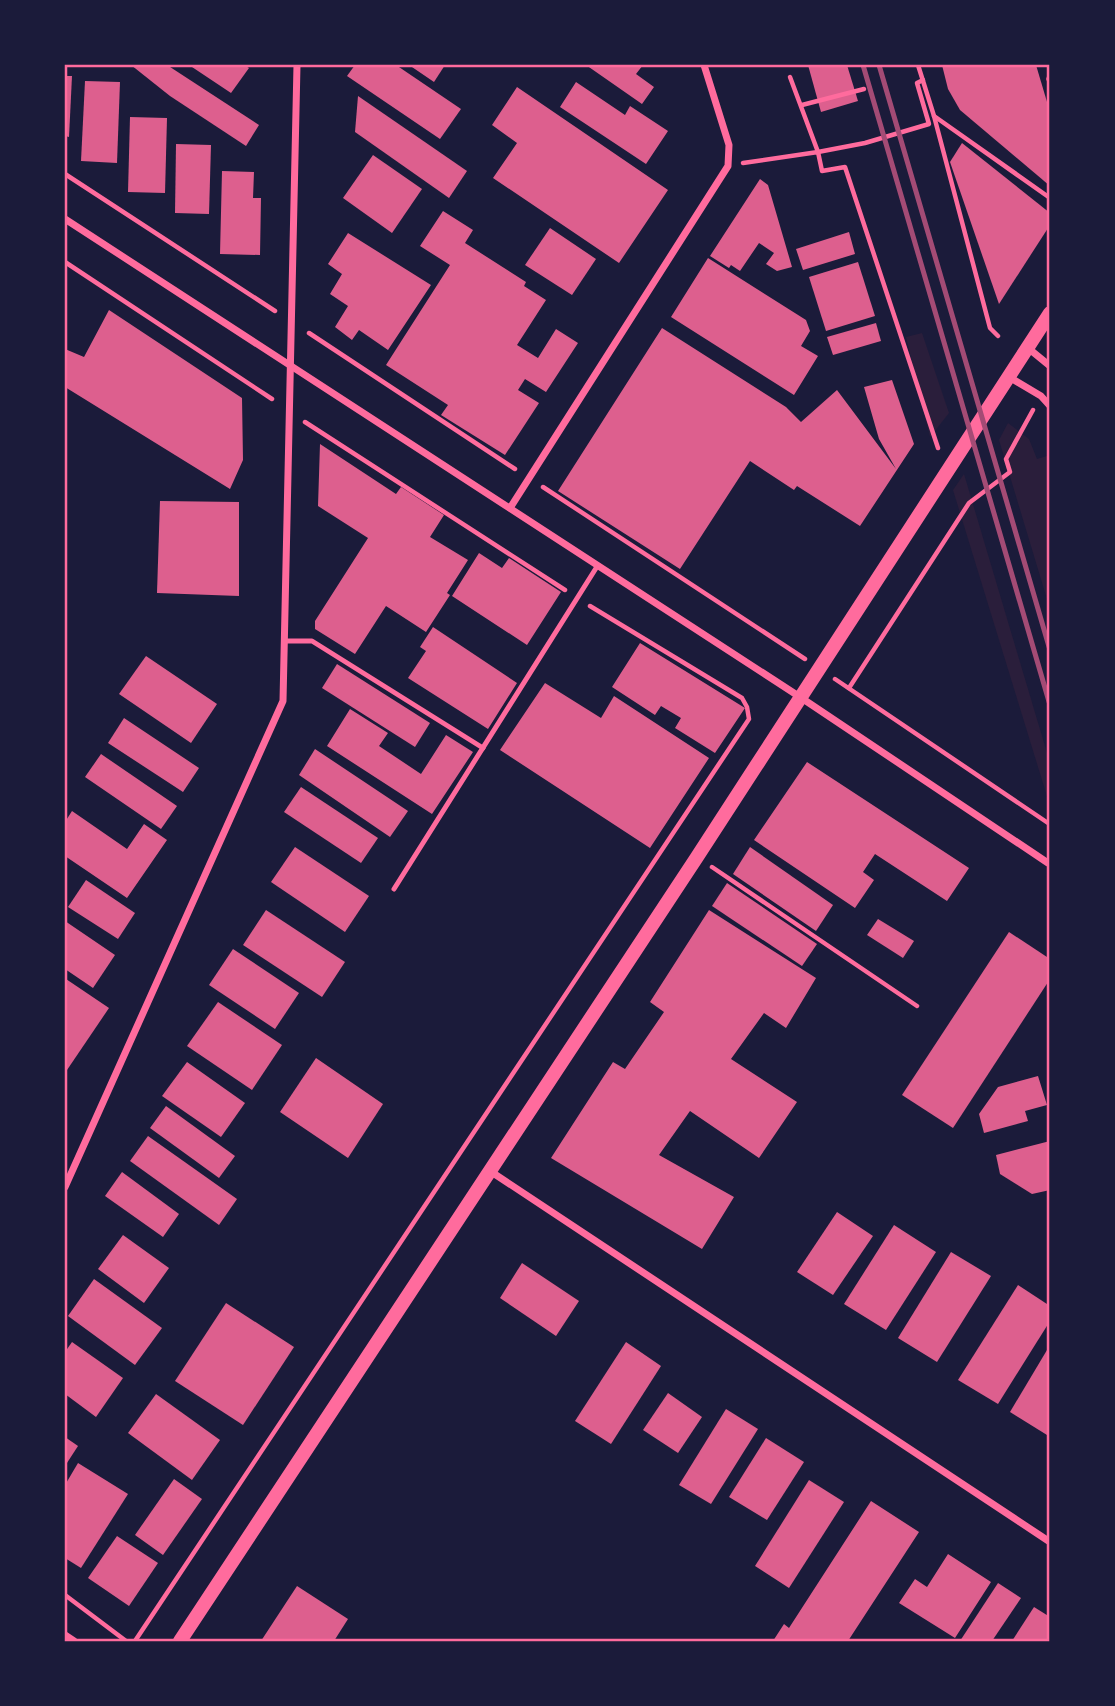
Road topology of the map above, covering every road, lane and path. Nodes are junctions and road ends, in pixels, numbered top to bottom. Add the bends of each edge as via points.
1 (297, 65) edge
2 (704, 65) edge
3 (918, 65) edge
4 (790, 77) dead end
5 (923, 80) junction
6 (864, 89) dead end
7 (802, 105) junction
8 (934, 116) junction
9 (818, 152) junction
10 (728, 166) junction
11 (65, 174) edge
12 (1050, 198) edge
13 (65, 219) edge
14 (65, 262) edge
15 (1050, 313) edge
16 (292, 322) junction
17 (998, 336) dead end
18 (1028, 348) junction
19 (290, 365) junction
20 (1050, 366) edge
21 (1009, 377) junction
22 (1041, 396) junction
23 (1050, 406) edge
24 (288, 411) junction
25 (946, 473) junction
26 (529, 478) junction
27 (510, 508) junction
28 (598, 565) junction
29 (578, 598) junction
30 (285, 641) junction
31 (819, 668) junction
32 (849, 688) junction
33 (800, 697) junction
34 (483, 748) junction
35 (1048, 823) dead end
36 (697, 857) junction
37 (1048, 863) dead end
38 (394, 889) dead end
39 (917, 1006) dead end
40 (490, 1170) junction
41 (65, 1187) edge
42 (1050, 1542) edge
43 (65, 1595) edge
44 (65, 1634) edge
45 (74, 1641) edge
46 (127, 1641) edge
47 (135, 1641) edge
48 (180, 1641) edge

1 - 16 street
2 - 10 street via 729,145
3 - 5 path
4 - 7 path
5 - 8 path
5 - 9 path via 917,83 929,124
6 - 7 path
7 - 9 path
8 - 12 path
8 - 17 path via 990,328
9 - 10 path
9 - 25 path via 822,171 845,167
10 - 26 street
11 - 16 path
13 - 19 street
14 - 24 path
15 - 18 main road
16 - 19 street
16 - 26 path
18 - 20 street
18 - 21 main road
19 - 24 street
19 - 27 street
21 - 22 street
21 - 25 main road
22 - 23 street
22 - 32 path via 1006,459 1010,472 969,503
24 - 29 path
24 - 30 street
25 - 31 main road
26 - 27 street
26 - 31 path
27 - 28 street
28 - 29 lane
28 - 33 street
29 - 34 lane
29 - 47 path via 742,698 749,719
30 - 34 lane via 313,641
30 - 41 street via 283,701
31 - 32 path
31 - 33 main road
32 - 35 path
33 - 36 main road
33 - 37 street
34 - 38 lane
36 - 39 path
36 - 40 main road
40 - 42 street
40 - 48 main road
43 - 46 path
44 - 45 street

